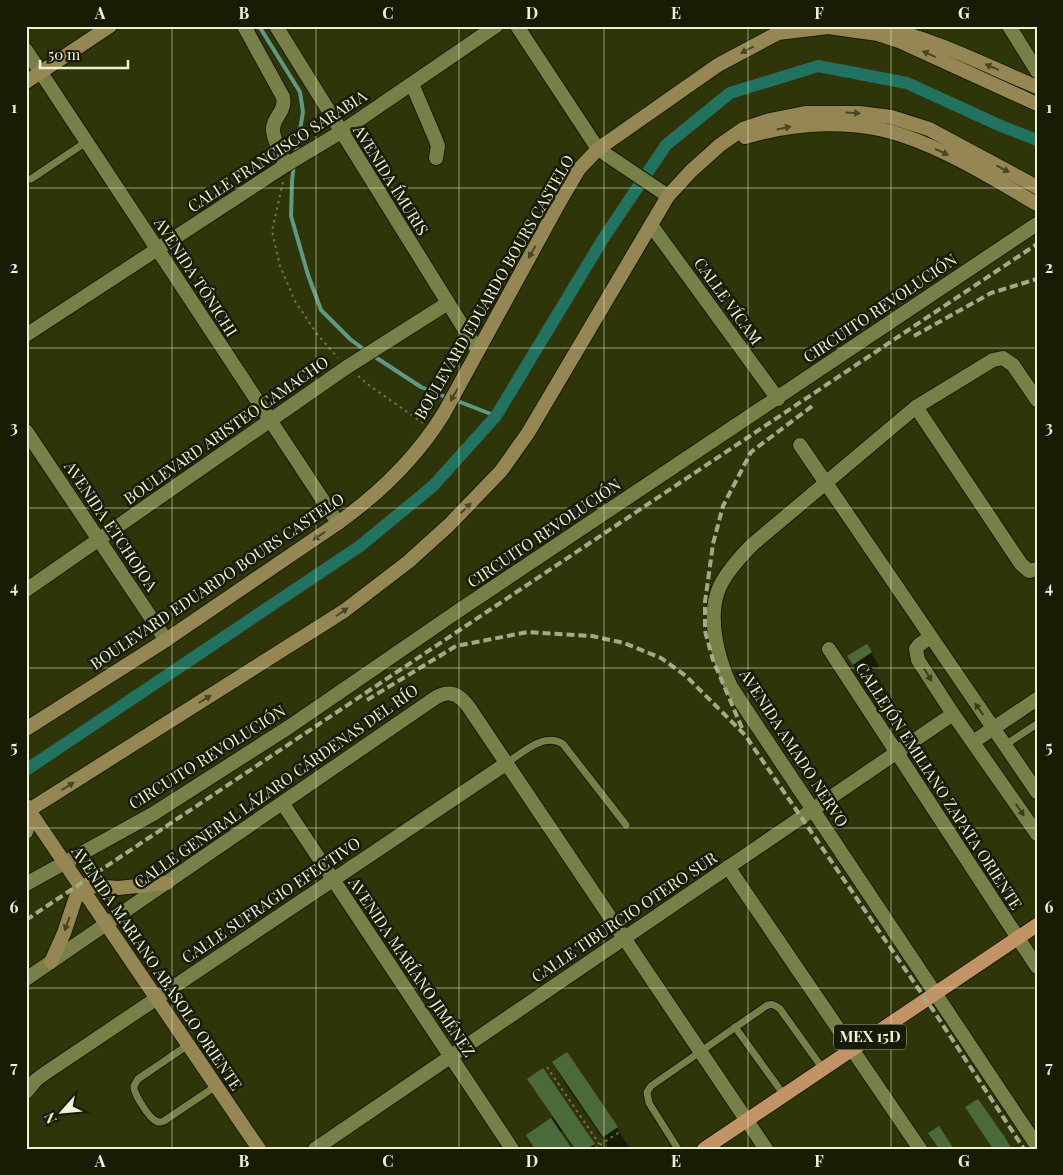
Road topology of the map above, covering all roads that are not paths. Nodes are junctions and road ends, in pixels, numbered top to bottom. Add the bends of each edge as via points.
1 (110, 26) edge
2 (244, 26) edge
3 (276, 26) edge
4 (496, 26) edge
5 (517, 26) edge
6 (1009, 26) edge
7 (834, 27) edge
8 (776, 30) edge
9 (876, 30) edge
10 (26, 50) edge
11 (1037, 71) edge
12 (40, 72) junction
13 (26, 82) edge
14 (412, 84) junction
15 (1037, 87) edge
16 (1037, 104) edge
17 (341, 132) junction
18 (86, 142) junction
19 (720, 145) junction
20 (600, 151) junction
21 (436, 158) dead end
22 (286, 165) junction
23 (31, 179) dead end
24 (1037, 187) edge
25 (665, 194) junction
26 (1037, 204) edge
27 (1037, 224) edge
28 (650, 225) junction
29 (157, 250) junction
30 (448, 303) junction
31 (26, 335) edge
32 (478, 351) junction
33 (778, 398) junction
34 (1037, 400) edge
35 (916, 407) junction
36 (270, 421) junction
37 (26, 431) edge
38 (800, 445) dead end
39 (827, 482) junction
40 (338, 522) junction
41 (99, 540) junction
42 (1037, 569) edge
43 (26, 590) edge
44 (930, 637) junction
45 (166, 640) junction
46 (829, 649) dead end
47 (1037, 699) edge
48 (953, 714) junction
49 (1037, 724) edge
50 (993, 728) junction
51 (26, 729) edge
52 (973, 742) junction
53 (1005, 745) junction
54 (896, 752) junction
55 (507, 763) junction
56 (1037, 792) edge
57 (282, 804) junction
58 (812, 809) junction
59 (28, 811) edge
60 (626, 825) dead end
61 (26, 832) edge
62 (1037, 834) edge
63 (65, 863) junction
64 (728, 867) junction
65 (332, 880) junction
66 (167, 883) junction
67 (26, 884) edge
68 (80, 885) junction
69 (106, 924) junction
70 (1037, 924) edge
71 (625, 938) junction
72 (1018, 938) junction
73 (51, 962) junction
74 (1037, 967) edge
75 (26, 979) edge
76 (934, 993) junction
77 (156, 997) junction
78 (735, 1027) junction
79 (188, 1045) junction
80 (852, 1049) junction
81 (700, 1050) junction
82 (450, 1056) junction
83 (823, 1069) junction
84 (216, 1086) junction
85 (28, 1088) edge
86 (784, 1095) junction
87 (747, 1120) junction
88 (1037, 1146) edge
89 (259, 1149) edge
90 (315, 1149) edge
91 (512, 1149) edge
92 (678, 1149) edge
93 (704, 1149) edge
94 (766, 1149) edge
95 (920, 1149) edge

1 - 12 main road
2 - 22 street via 283,97 284,104 273,130
3 - 17 street, AVENIDA ÍMURIS
4 - 14 street, CALLE FRANCISCO SARABIA
5 - 20 street
6 - 11 street
7 - 8 main road, BOULEVARD EDUARDO BOURS CASTELO
7 - 9 main road, BOULEVARD EDUARDO BOURS CASTELO
8 -> 20 main road, BOULEVARD EDUARDO BOURS CASTELO via 718,65
15 -> 9 main road via 907,33
16 -> 9 main road, BOULEVARD EDUARDO BOURS CASTELO
10 - 12 street, AVENIDA TÓNICHI
12 - 13 main road
12 - 18 street, AVENIDA TÓNICHI
14 - 17 street, CALLE FRANCISCO SARABIA
14 - 21 street via 436,138
17 - 22 street, CALLE FRANCISCO SARABIA
17 - 30 street, AVENIDA ÍMURIS
18 - 23 lane
18 - 29 street, AVENIDA TÓNICHI
19 -> 24 main road via 743,129 805,112 891,117 929,129
19 - 25 main road
19 -> 26 main road via 795,126 825,124 876,128 906,136 945,153
20 - 25 street
20 -> 32 main road, BOULEVARD EDUARDO BOURS CASTELO via 588,159 572,180
22 - 29 street, CALLE FRANCISCO SARABIA
25 - 28 main road
27 - 33 street, CIRCUITO REVOLUCIÓN
28 - 33 street, CALLE VÍCAM
59 -> 28 main road via 309,634 386,580 437,537 501,471 528,433
29 - 31 street, CALLE FRANCISCO SARABIA
29 - 36 street, AVENIDA TÓNICHI
30 - 32 street, AVENIDA ÍMURIS
30 - 36 street, BOULEVARD ARISTEO CAMACHO
32 -> 40 main road, BOULEVARD EDUARDO BOURS CASTELO via 433,430 397,474
33 - 63 street, CIRCUITO REVOLUCIÓN via 289,727 152,814
34 - 35 street, AVENIDA AMADO NERVO via 1013,365 1003,358 993,360
35 - 39 street, AVENIDA AMADO NERVO
35 - 42 street via 1021,564 1029,571
36 - 40 street, AVENIDA TÓNICHI
36 - 41 street, BOULEVARD ARISTEO CAMACHO
37 - 41 street, AVENIDA ETCHOJOA
38 - 39 street
39 - 44 street
39 - 58 street, AVENIDA AMADO NERVO via 738,560 719,588 715,620 718,653 731,687
40 -> 45 main road, BOULEVARD EDUARDO BOURS CASTELO
41 - 43 street, BOULEVARD ARISTEO CAMACHO
41 - 45 street, AVENIDA ETCHOJOA
44 -> 48 street via 919,645 916,654
50 -> 44 street
45 - 51 main road, BOULEVARD EDUARDO BOURS CASTELO
46 - 54 street, CALLEJÓN EMILIANO ZAPATA ORIENTE
47 - 50 street
48 - 52 street
48 - 54 street, CALLE TIBURCIO OTERO SUR
49 - 53 lane
50 - 52 street
50 - 53 street
52 -> 62 street
53 - 56 street
54 - 58 street, CALLE TIBURCIO OTERO SUR
54 - 72 street, CALLEJÓN EMILIANO ZAPATA ORIENTE
55 - 57 street, CALLE GENERAL LÁZARO CÁRDENAS DEL RÍO via 462,698 448,692
55 - 60 lane via 542,741 557,740
55 - 65 street, CALLE SUFRAGIO EFECTIVO
55 - 71 street
57 - 65 street, AVENIDA MARÍANO JIMÉNEZ
57 - 66 street, CALLE GENERAL LÁZARO CÁRDENAS DEL RÍO
58 - 64 street, CALLE TIBURCIO OTERO SUR
58 - 76 street, AVENIDA AMADO NERVO
59 - 61 main road
59 - 63 main road, AVENIDA MARIANO ABASOLO ORIENTE
63 - 67 street, CIRCUITO REVOLUCIÓN
63 - 68 main road, AVENIDA MARIANO ABASOLO ORIENTE
64 - 71 street, CALLE TIBURCIO OTERO SUR
64 - 80 street
65 - 77 street, CALLE SUFRAGIO EFECTIVO
65 - 82 street, AVENIDA MARÍANO JIMÉNEZ
66 - 68 main road via 118,888
66 - 69 street, CALLE GENERAL LÁZARO CÁRDENAS DEL RÍO
68 - 69 main road, AVENIDA MARIANO ABASOLO ORIENTE
68 -> 73 main road
69 - 73 street, CALLE GENERAL LÁZARO CÁRDENAS DEL RÍO
69 - 77 main road, AVENIDA MARIANO ABASOLO ORIENTE
70 - 72 highway, MEX 15D
71 - 81 street
71 - 82 street, CALLE TIBURCIO OTERO SUR
72 - 74 street, CALLEJÓN EMILIANO ZAPATA ORIENTE
72 - 76 highway, MEX 15D
73 - 75 street, CALLE GENERAL LÁZARO CÁRDENAS DEL RÍO
76 - 80 highway, MEX 15D
76 - 88 street, AVENIDA AMADO NERVO
77 - 79 main road, AVENIDA MARIANO ABASOLO ORIENTE
77 - 85 street, CALLE SUFRAGIO EFECTIVO
78 - 81 lane
78 - 83 lane via 766,1006 776,1005
78 - 86 lane
79 - 84 main road, AVENIDA MARIANO ABASOLO ORIENTE
79 - 84 lane via 138,1079 134,1086 135,1094 153,1120 160,1122
80 - 83 highway, MEX 15D
80 - 95 street
81 - 87 street
81 - 92 lane via 656,1081 648,1092 650,1103
82 - 90 street, CALLE TIBURCIO OTERO SUR
82 - 91 street, AVENIDA MARÍANO JIMÉNEZ
83 - 86 highway, MEX 15D
84 - 89 main road, AVENIDA MARIANO ABASOLO ORIENTE
86 - 87 highway, MEX 15D
87 - 93 highway, MEX 15D
87 - 94 street

